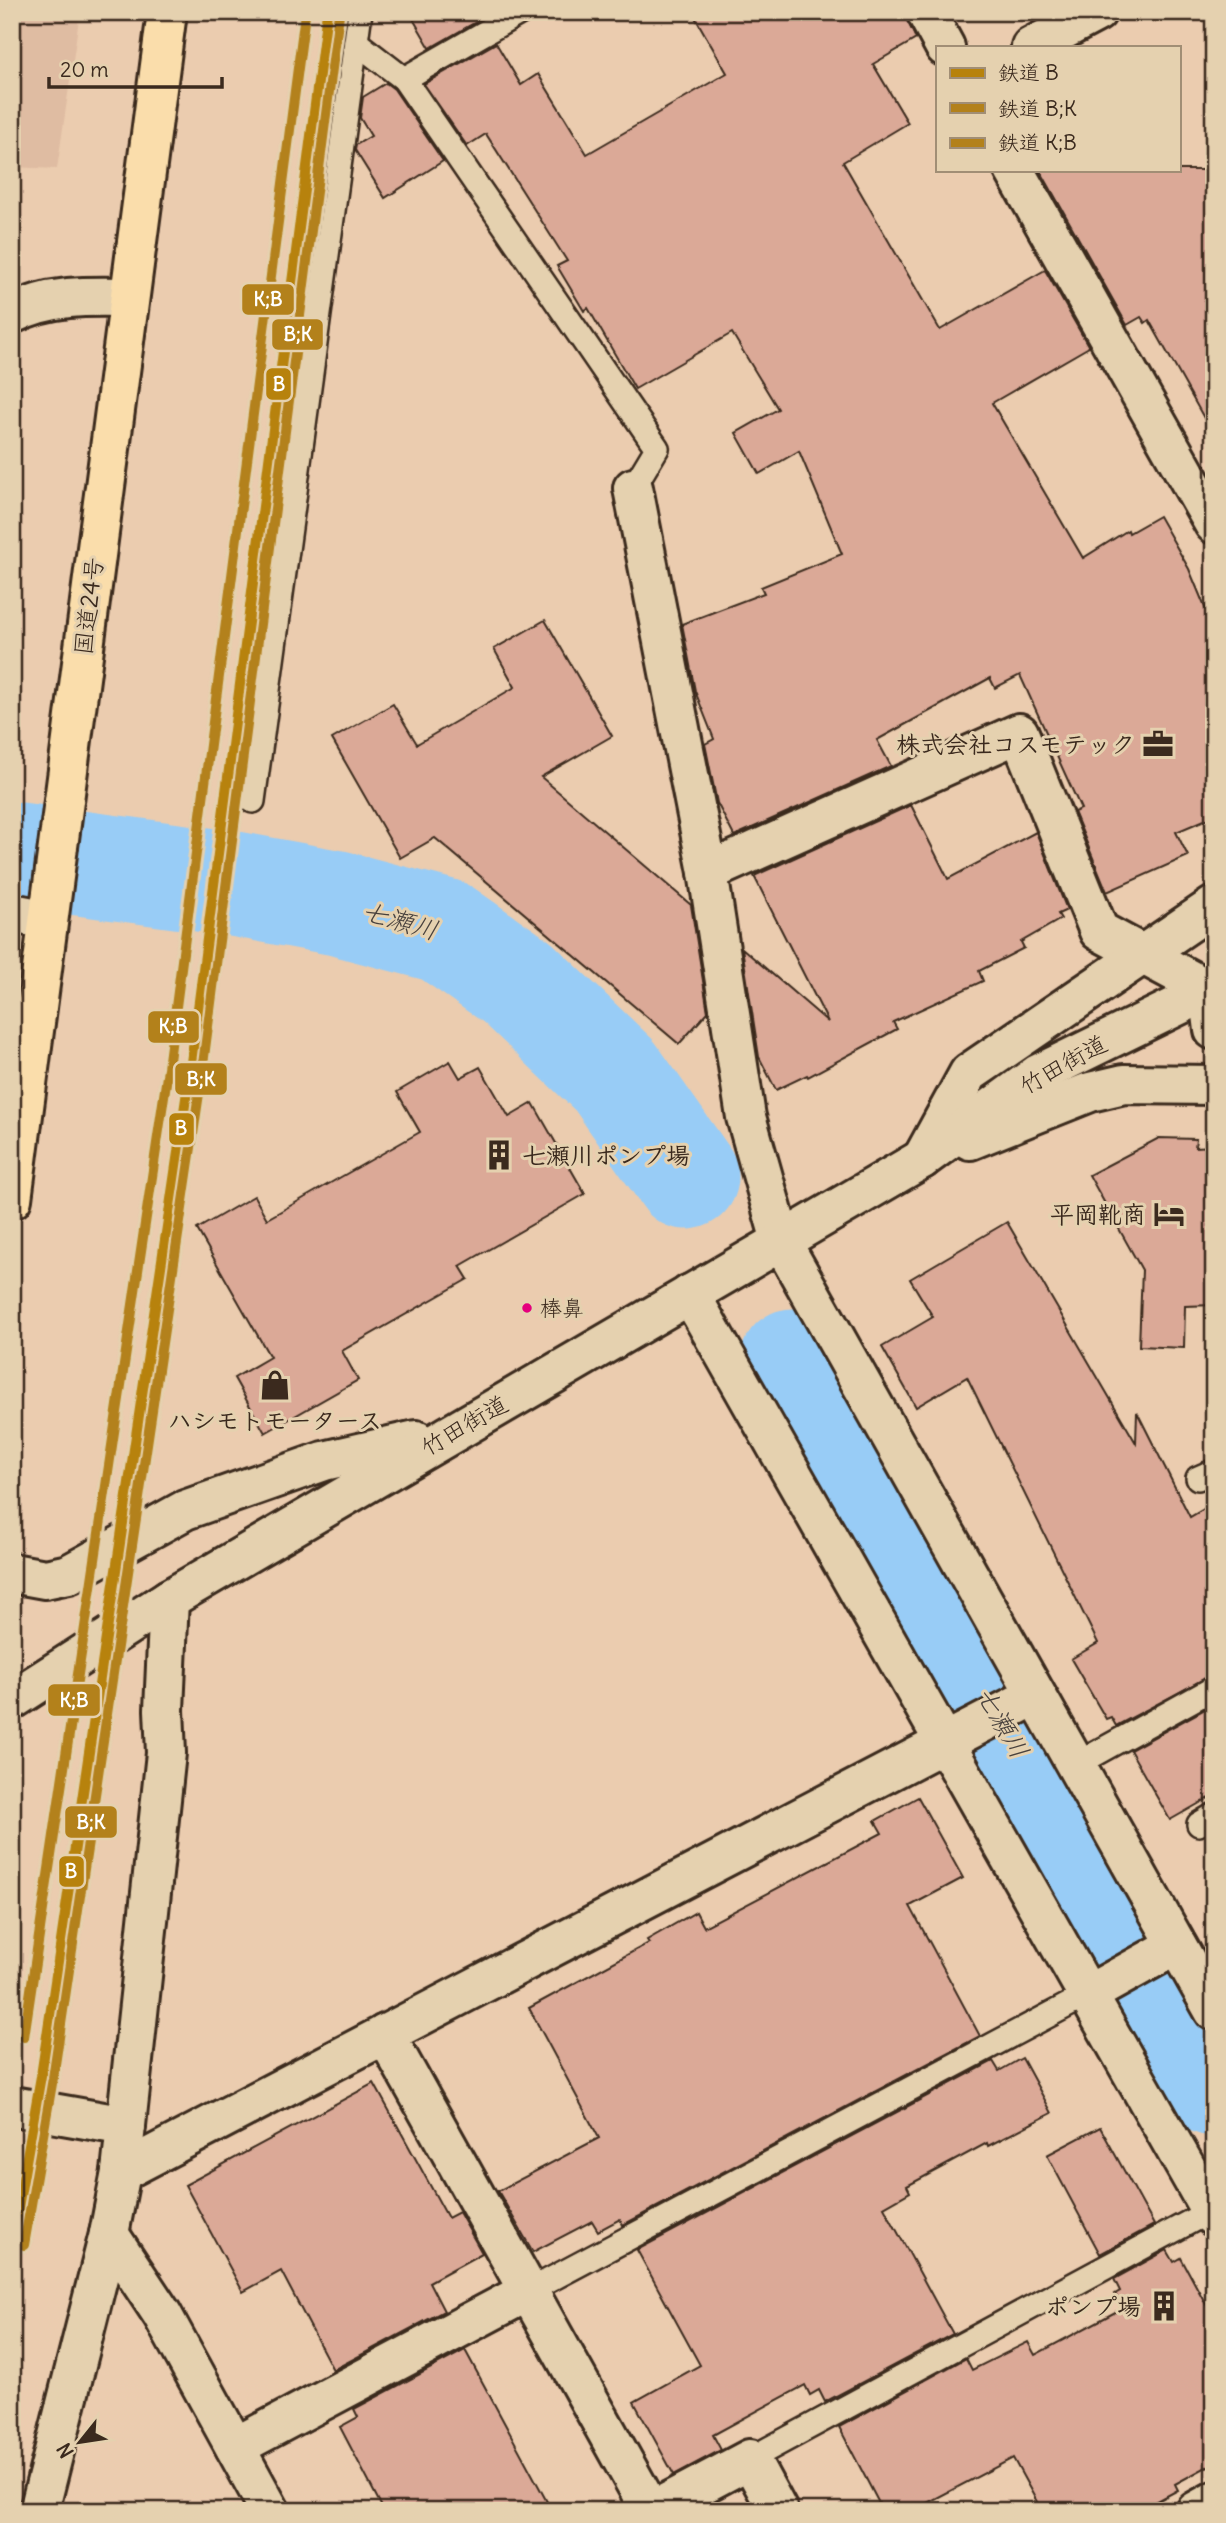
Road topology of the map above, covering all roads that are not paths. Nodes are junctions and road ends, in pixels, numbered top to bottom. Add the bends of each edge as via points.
1 (167, 12) edge
2 (360, 12) edge
3 (521, 12) edge
4 (926, 12) edge
5 (1097, 12) edge
6 (356, 42) junction
7 (945, 46) edge
8 (1033, 46) edge
9 (404, 79) junction
10 (1015, 172) edge
11 (128, 297) junction
12 (12, 314) edge
13 (633, 488) joint
14 (1214, 524) edge
15 (253, 800) dead end
16 (708, 872) junction
17 (1214, 906) edge
18 (37, 910) edge
19 (1142, 955) junction
20 (1211, 989) edge
21 (1214, 1030) edge
22 (1214, 1085) edge
23 (922, 1159) junction
24 (12, 1199) edge
25 (781, 1241) junction
26 (690, 1294) junction
27 (452, 1432) junction
28 (12, 1573) edge
29 (169, 1599) junction
30 (1214, 1688) edge
31 (12, 1700) edge
32 (1024, 1701) junction
33 (959, 1735) junction
34 (1073, 1766) junction
35 (1166, 1951) junction
36 (1103, 1986) junction
37 (1208, 1987) edge
38 (385, 2034) junction
39 (12, 2106) edge
40 (126, 2126) junction
41 (121, 2172) junction
42 (1213, 2212) edge
43 (109, 2234) junction
44 (527, 2292) junction
45 (235, 2447) junction
46 (750, 2459) junction
47 (1214, 2501) edge
48 (39, 2511) edge
49 (270, 2511) edge
50 (652, 2511) edge
51 (778, 2511) edge
52 (1196, 2511) edge

1 - 11 highway, 国道24号
2 - 6 lane
3 - 9 lane
4 - 7 street
5 - 8 street
6 - 9 lane
6 - 15 lane
9 - 13 lane via 657,448
10 - 14 street
11 - 12 street via 57,299
11 - 18 highway, 国道24号 via 58,842
13 - 16 street
16 - 19 street via 1019,733 1099,931
16 - 25 street via 746,1118
17 - 19 street
18 - 24 highway, 国道24号
19 - 20 street
19 - 23 street via 969,1073
20 - 21 street
20 - 23 street, 竹田街道 via 1038,1074
22 - 23 street, 竹田街道 via 1124,1084 1090,1092
23 - 25 street, 竹田街道
25 - 26 street, 竹田街道
25 - 32 street
26 - 27 street, 竹田街道
26 - 33 street
27 - 28 street via 324,1461 185,1510 69,1574 45,1579
27 - 29 street, 竹田街道
29 - 31 street, 竹田街道
29 - 40 street via 166,1753
30 - 34 lane
32 - 33 street
32 - 34 street
33 - 36 street
33 - 38 street
34 - 35 street
35 - 36 street
35 - 37 street
36 - 42 street
36 - 44 lane
38 - 41 street
38 - 44 street
39 - 40 street
40 - 41 street
41 - 43 street
42 - 46 lane
43 - 45 street via 162,2314
43 - 48 street
44 - 45 street
44 - 50 street
45 - 49 street
46 - 50 street
46 - 51 street
47 - 52 street

